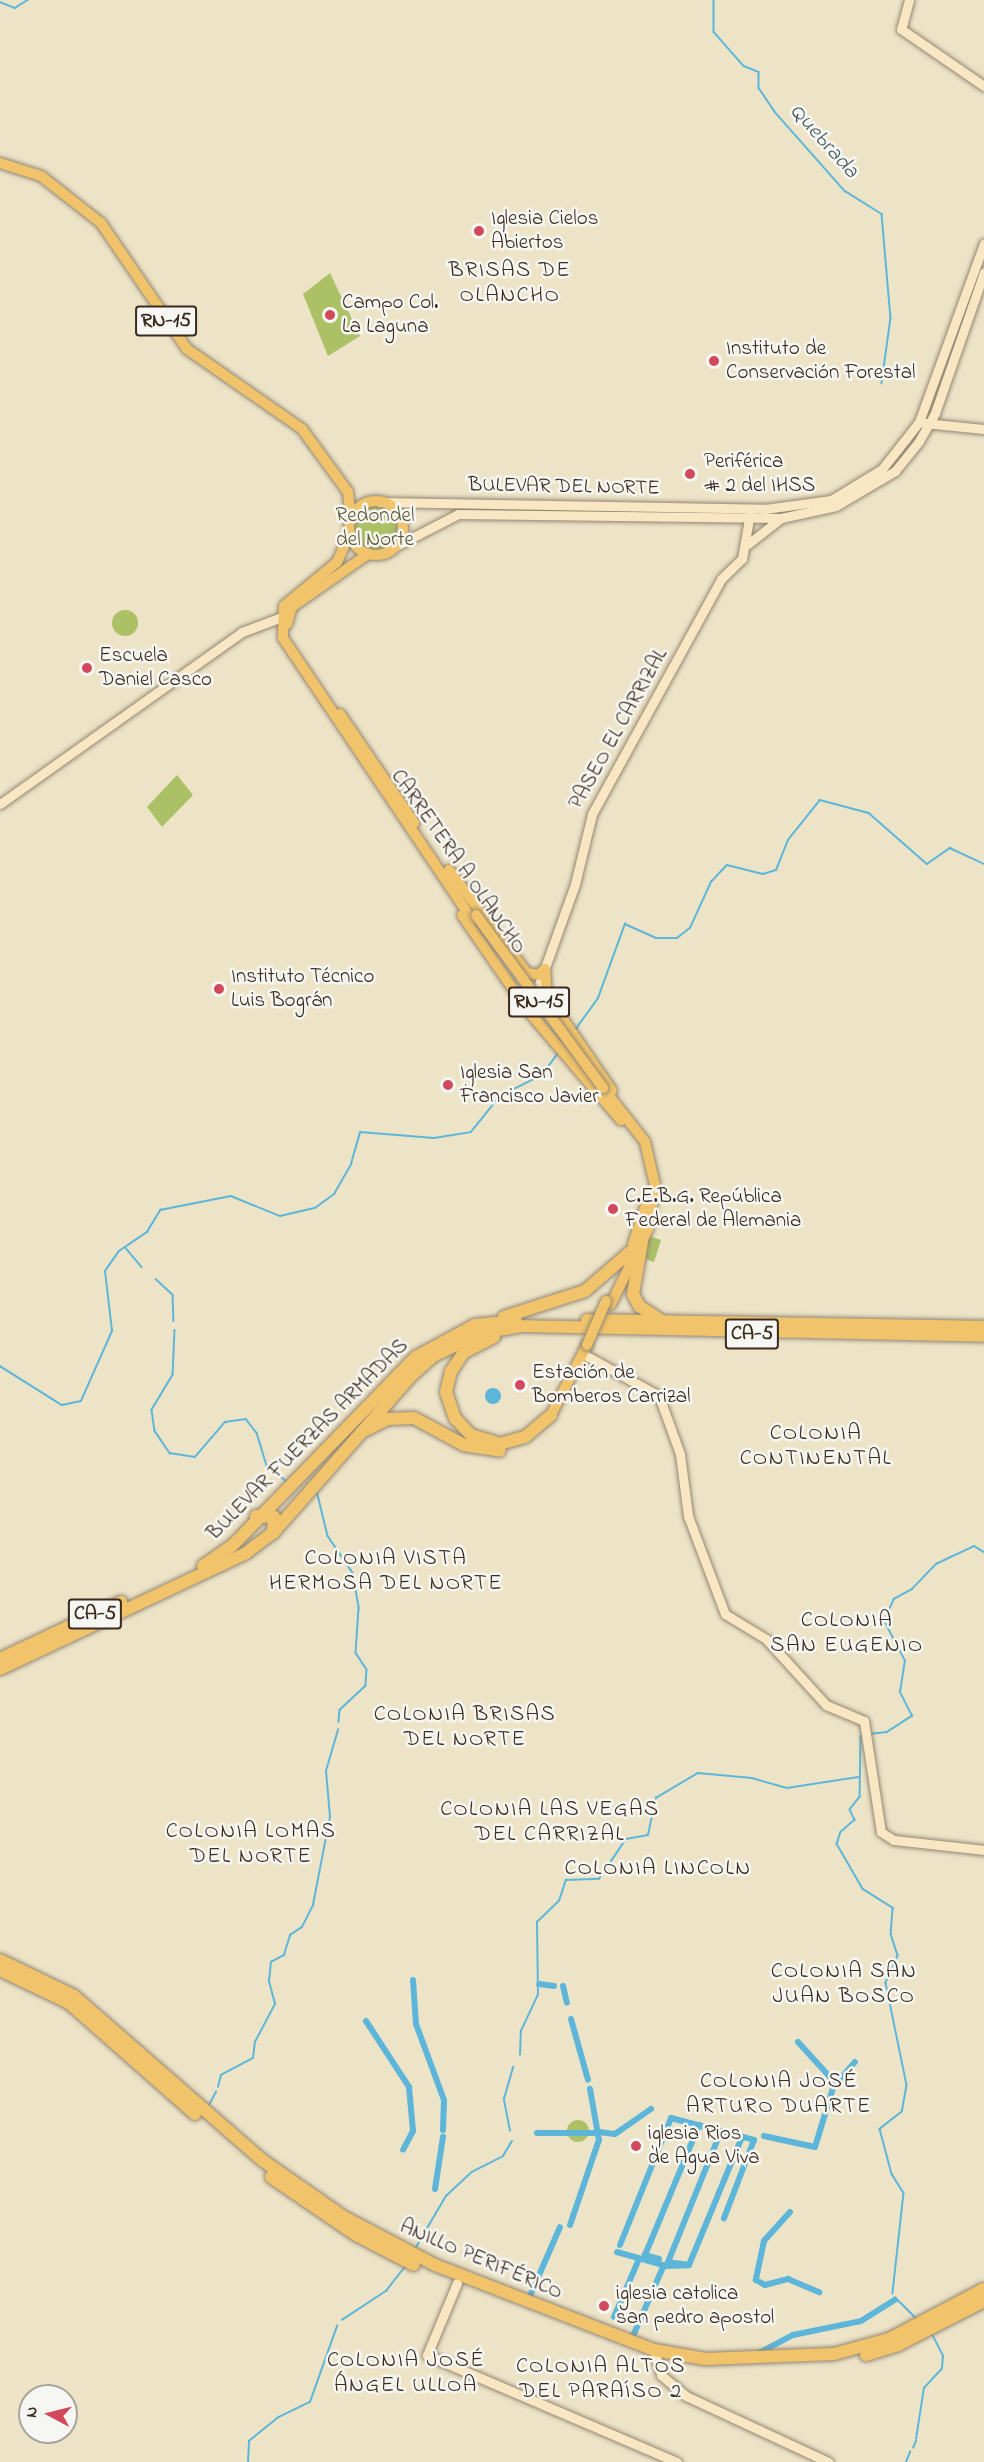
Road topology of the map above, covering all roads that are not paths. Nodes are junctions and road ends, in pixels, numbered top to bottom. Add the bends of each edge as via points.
1 (909, 0) edge
2 (984, 86) edge
3 (0, 162) edge
4 (984, 243) edge
5 (984, 272) edge
6 (919, 422) junction
7 (930, 424) junction
8 (984, 429) edge
9 (348, 492) junction
10 (376, 502) junction
11 (750, 513) junction
12 (781, 518) junction
13 (351, 519) junction
14 (350, 533) junction
15 (396, 546) junction
16 (746, 546) junction
17 (368, 554) junction
18 (269, 622) joint
19 (281, 622) junction
20 (0, 804) edge
21 (446, 872) junction
22 (545, 969) junction
23 (541, 991) junction
24 (529, 1012) junction
25 (624, 1118) junction
26 (642, 1242) junction
27 (630, 1252) junction
28 (609, 1303) junction
29 (493, 1321) junction
30 (663, 1321) junction
31 (519, 1326) junction
32 (984, 1327) edge
33 (984, 1336) edge
34 (585, 1349) junction
35 (551, 1415) junction
36 (357, 1435) junction
37 (278, 1495) junction
38 (292, 1511) junction
39 (256, 1516) junction
40 (273, 1533) junction
41 (0, 1659) edge
42 (0, 1669) edge
43 (984, 1850) edge
44 (0, 1960) edge
45 (0, 1970) edge
46 (457, 2283) junction
47 (984, 2289) edge
48 (984, 2301) edge
49 (653, 2354) junction
50 (677, 2462) edge
51 (828, 2462) edge

1 - 2 street via 901,29
3 - 9 main road, RN-15 via 41,176 79,201 101,223 187,348 289,417
4 - 6 street, BULEVAR DEL NORTE
5 - 7 street, BULEVAR DEL NORTE
6 - 7 street
6 - 11 street, BULEVAR DEL NORTE via 882,469 857,486 807,507
7 - 8 street
7 - 12 street, BULEVAR DEL NORTE via 895,471 864,493 809,514
9 - 10 main road
9 - 13 main road
10 - 11 street, BULEVAR DEL NORTE
10 - 13 main road
10 - 15 main road via 399,515 402,531
11 - 12 street, BULEVAR DEL NORTE
11 - 15 street, BULEVAR DEL NORTE via 458,514
11 - 16 street, PASEO EL CARRIZAL
12 - 16 street, PASEO EL CARRIZAL
13 - 14 main road
14 - 17 main road
14 - 19 main road via 337,562 294,596
15 - 17 main road, RN-15
16 - 22 street, PASEO EL CARRIZAL via 739,562 721,579 592,814 576,880
17 - 21 main road, CARRETERA A OLANCHO / RN-15 via 292,607 289,637
18 - 19 main road
18 - 20 street via 242,632
19 - 21 main road, CARRETERA A OLANCHO / RN-15 via 299,663
21 - 22 main road via 527,973 538,975
21 - 24 main road via 466,921
21 - 25 main road, CARRETERA A OLANCHO / RN-15 via 474,917
22 - 23 main road
23 - 24 street
23 - 25 main road
24 - 25 main road via 563,1056
25 - 26 main road, CARRETERA A OLANCHO / RN-15 via 645,1142 653,1167 653,1205
25 - 27 main road, CARRETERA A OLANCHO / RN-15 via 639,1147 649,1180
26 - 28 main road, CARRETERA A OLANCHO / RN-15
26 - 30 highway via 633,1294 644,1310
27 - 28 main road, CARRETERA A OLANCHO / RN-15
27 - 29 highway via 585,1291
28 - 34 main road, CARRETERA A OLANCHO / RN-15, bridge
29 - 30 highway, BULEVAR FUERZAS ARMADAS / CA-5
29 - 37 highway, BULEVAR FUERZAS ARMADAS / CA-5 via 450,1335 416,1357 330,1449
30 - 32 highway, BULEVAR FUERZAS ARMADAS / CA-5
31 - 33 highway, BULEVAR FUERZAS ARMADAS / CA-5
31 - 35 highway via 473,1346 456,1361 447,1382 451,1410 471,1435 500,1444 525,1437
31 - 36 highway, BULEVAR FUERZAS ARMADAS / CA-5 via 481,1333 433,1356
34 - 35 main road, CARRETERA A OLANCHO / RN-15
34 - 43 street via 659,1396 680,1454 688,1516 725,1614 766,1640 822,1702 859,1716 867,1728 877,1823 884,1836
35 - 36 highway via 530,1441 503,1451 474,1448 432,1424 405,1417
36 - 38 highway, BULEVAR FUERZAS ARMADAS / CA-5
37 - 38 highway via 279,1510
37 - 39 highway, BULEVAR FUERZAS ARMADAS / CA-5
38 - 40 highway, BULEVAR FUERZAS ARMADAS / CA-5
39 - 40 highway via 274,1517
39 - 41 highway, BULEVAR FUERZAS ARMADAS / CA-5 via 232,1546 207,1564
40 - 42 highway, BULEVAR FUERZAS ARMADAS / CA-5 via 236,1558
44 - 49 highway, ANILLO PERIFÉRICO via 74,1996 255,2154 344,2217 435,2265
45 - 46 highway, ANILLO PERIFÉRICO via 69,2003 228,2143 301,2199 375,2246
46 - 49 highway, ANILLO PERIFÉRICO
46 - 50 street via 427,2355
47 - 49 highway, ANILLO PERIFÉRICO via 889,2339 852,2350 705,2359
48 - 49 highway, ANILLO PERIFÉRICO via 898,2345 858,2357 723,2365
49 - 51 street via 661,2375 686,2396

